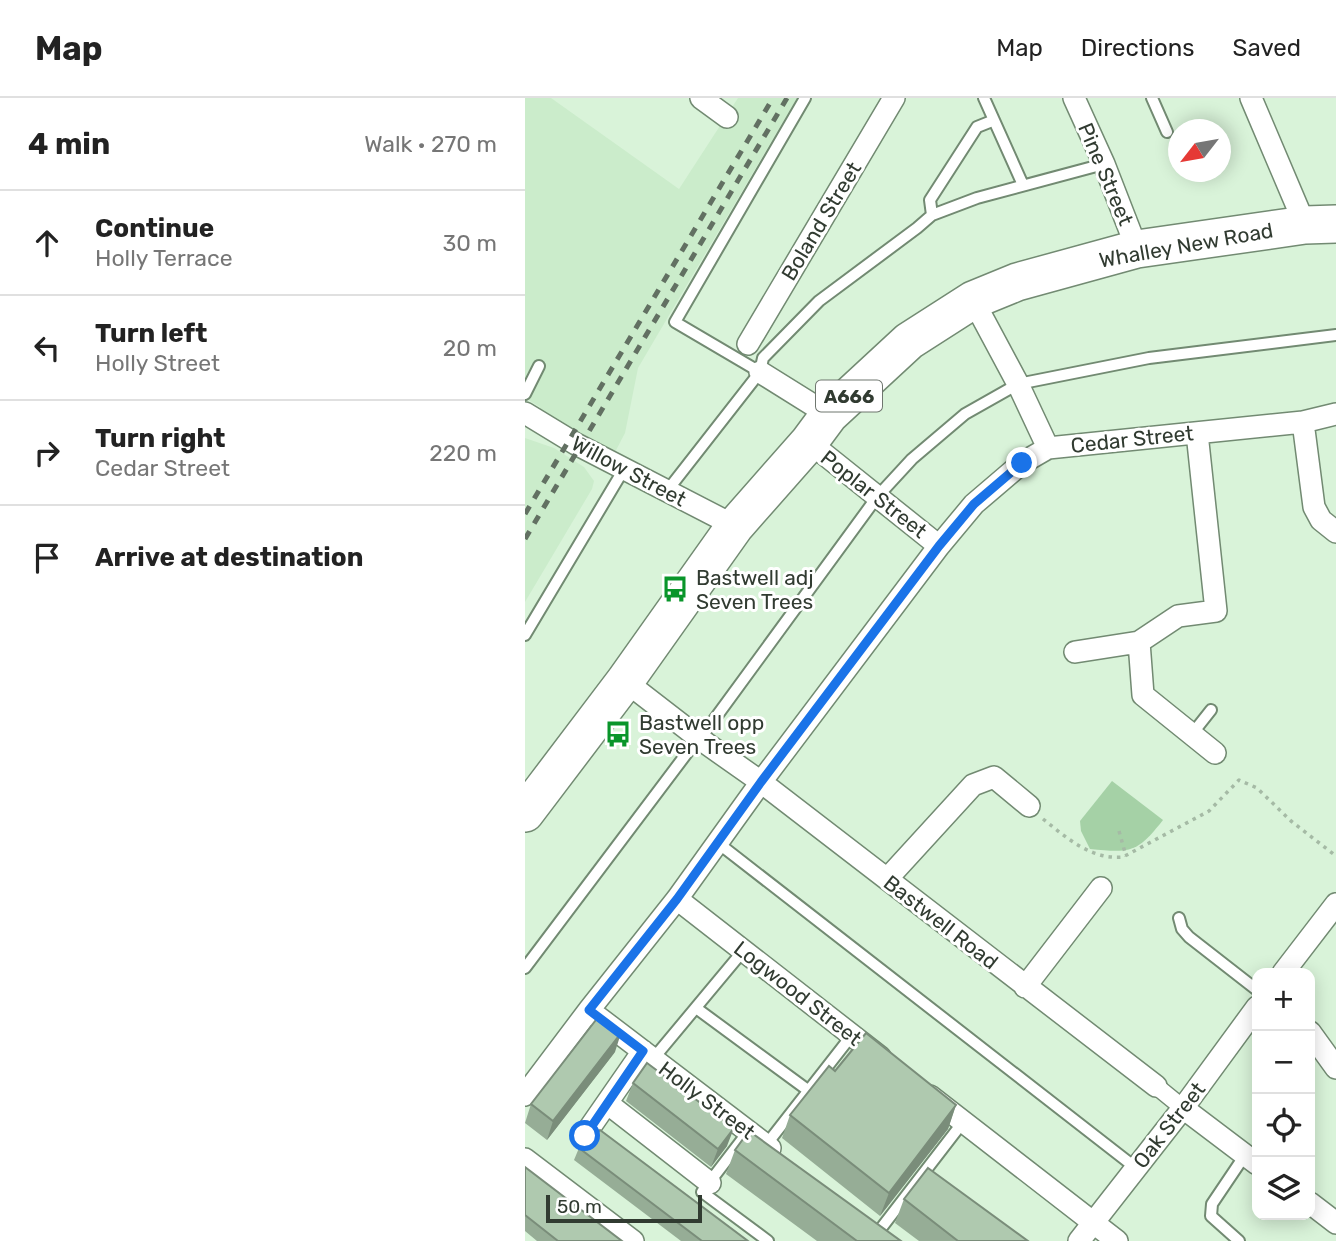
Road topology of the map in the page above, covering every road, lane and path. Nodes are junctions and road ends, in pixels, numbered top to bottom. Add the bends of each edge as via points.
1 (701, 98) edge
2 (805, 98) edge
3 (894, 98) edge
4 (983, 98) edge
5 (1074, 98) edge
6 (1152, 98) edge
7 (1251, 98) edge
8 (727, 117) dead end
9 (992, 121) junction
10 (1167, 132) dead end
11 (1104, 164) junction
12 (1023, 186) junction
13 (932, 215) junction
14 (1321, 224) edge
15 (1137, 249) junction
16 (973, 300) junction
17 (1336, 335) edge
18 (748, 344) dead end
19 (540, 366) dead end
20 (760, 372) junction
21 (1018, 384) junction
22 (525, 394) edge
23 (525, 413) edge
24 (1336, 414) edge
25 (1303, 422) junction
26 (819, 428) junction
27 (1197, 433) junction
28 (1048, 448) junction
29 (624, 469) junction
30 (667, 491) junction
31 (877, 497) junction
32 (735, 526) junction
33 (1336, 532) edge
34 (939, 546) junction
35 (525, 635) edge
36 (1139, 642) junction
37 (1075, 652) dead end
38 (625, 681) junction
39 (1211, 710) dead end
40 (1192, 734) junction
41 (700, 739) junction
42 (1215, 752) dead end
43 (761, 782) junction
44 (1029, 806) joint
45 (525, 813) edge
46 (1119, 831) dead end
47 (718, 843) junction
48 (1126, 856) junction
49 (1336, 856) edge
50 (887, 879) junction
51 (1101, 888) dead end
52 (677, 899) junction
53 (1336, 904) edge
54 (1179, 918) dead end
55 (743, 951) junction
56 (525, 968) edge
57 (1287, 968) edge
58 (1252, 986) edge
59 (1025, 987) junction
60 (696, 1007) junction
61 (589, 1010) junction
62 (1252, 1014) edge
63 (852, 1035) junction
64 (1315, 1039) edge
65 (648, 1055) junction
66 (892, 1067) edge
67 (1336, 1068) edge
68 (912, 1083) edge
69 (1156, 1086) joint
70 (809, 1091) junction
71 (525, 1095) edge
72 (607, 1103) junction
73 (1183, 1108) junction
74 (963, 1122) junction
75 (748, 1132) junction
76 (585, 1136) edge
77 (766, 1146) junction
78 (525, 1159) edge
79 (1251, 1159) edge
80 (787, 1161) edge
81 (1136, 1168) junction
82 (920, 1178) junction
83 (710, 1183) junction
84 (931, 1185) edge
85 (1315, 1207) edge
86 (858, 1216) edge
87 (1092, 1223) junction
88 (1336, 1223) edge
89 (885, 1236) edge
90 (633, 1241) edge
91 (768, 1241) edge
92 (1079, 1241) edge
93 (1117, 1241) edge
94 (1240, 1241) edge

1 - 8 street
2 - 20 lane via 675,322
3 - 18 street, Boland Street
4 - 9 lane
5 - 11 street, Pine Street
6 - 10 lane
7 - 14 street
9 - 12 lane
9 - 13 lane via 977,127 930,200
11 - 12 lane
11 - 15 street, Pine Street
12 - 13 lane
13 - 20 lane via 819,301 763,358
14 - 15 highway, Whalley New Road / A666
15 - 16 highway, Whalley New Road / A666 via 1017,282
16 - 21 street
16 - 26 highway, Whalley New Road / A666 via 909,341
17 - 21 lane via 1149,358
19 - 22 lane
20 - 26 street, Poplar Street
20 - 30 lane
21 - 28 street
21 - 31 lane via 965,414 912,459
23 - 29 street, Willow Street
24 - 25 street, Cedar Street
25 - 27 street, Cedar Street
25 - 33 street via 1314,507
26 - 31 street, Poplar Street
26 - 32 highway, Whalley New Road / A666
27 - 28 street, Cedar Street
27 - 36 street via 1220,611 1178,616
28 - 34 street, Cedar Street via 1022,463 974,504
29 - 30 street, Willow Street
29 - 35 lane
30 - 32 street, Willow Street
31 - 34 street, Poplar Street
31 - 41 lane
32 - 38 highway, Whalley New Road / A666
34 - 43 street, Cedar Street
36 - 37 street
36 - 40 street via 1143,695
38 - 41 street, Bastwell Road
38 - 45 highway, Whalley New Road / A666
39 - 40 lane
40 - 42 street
41 - 43 street, Bastwell Road
41 - 56 lane
43 - 47 street, Cedar Street
43 - 50 street, Bastwell Road
44 - 48 path via 1079,847 1111,858
44 - 50 street via 994,777 973,785
46 - 48 path
47 - 52 street, Cedar Street
47 - 81 lane
48 - 49 path via 1209,811 1240,780 1257,788
50 - 59 street, Bastwell Road
51 - 59 street
52 - 55 street, Logwood Street
52 - 61 street, Cedar Street
53 - 57 street
54 - 58 lane via 1189,937
55 - 60 lane
55 - 63 street, Logwood Street
59 - 69 street, Bastwell Road
60 - 65 lane
60 - 70 lane
61 - 65 street, Holly Street
61 - 71 street, Cedar Street
62 - 73 street, Oak Street
63 - 66 street, Logwood Street
63 - 70 lane
64 - 67 street
65 - 72 street
65 - 75 street, Holly Street
68 - 74 street
69 - 73 street, Bastwell Road
70 - 77 lane
72 - 76 street
72 - 83 street
73 - 79 street, Bastwell Road
73 - 81 street, Oak Street
74 - 82 lane
74 - 87 street
75 - 77 street, Holly Street
75 - 83 lane
77 - 80 street, Holly Street
78 - 90 street
79 - 94 lane via 1212,1204 1211,1216
81 - 87 street, Oak Street
82 - 84 lane
82 - 89 lane
83 - 91 lane via 702,1192
85 - 88 street
86 - 89 street
87 - 92 street, Oak Street
87 - 93 street

